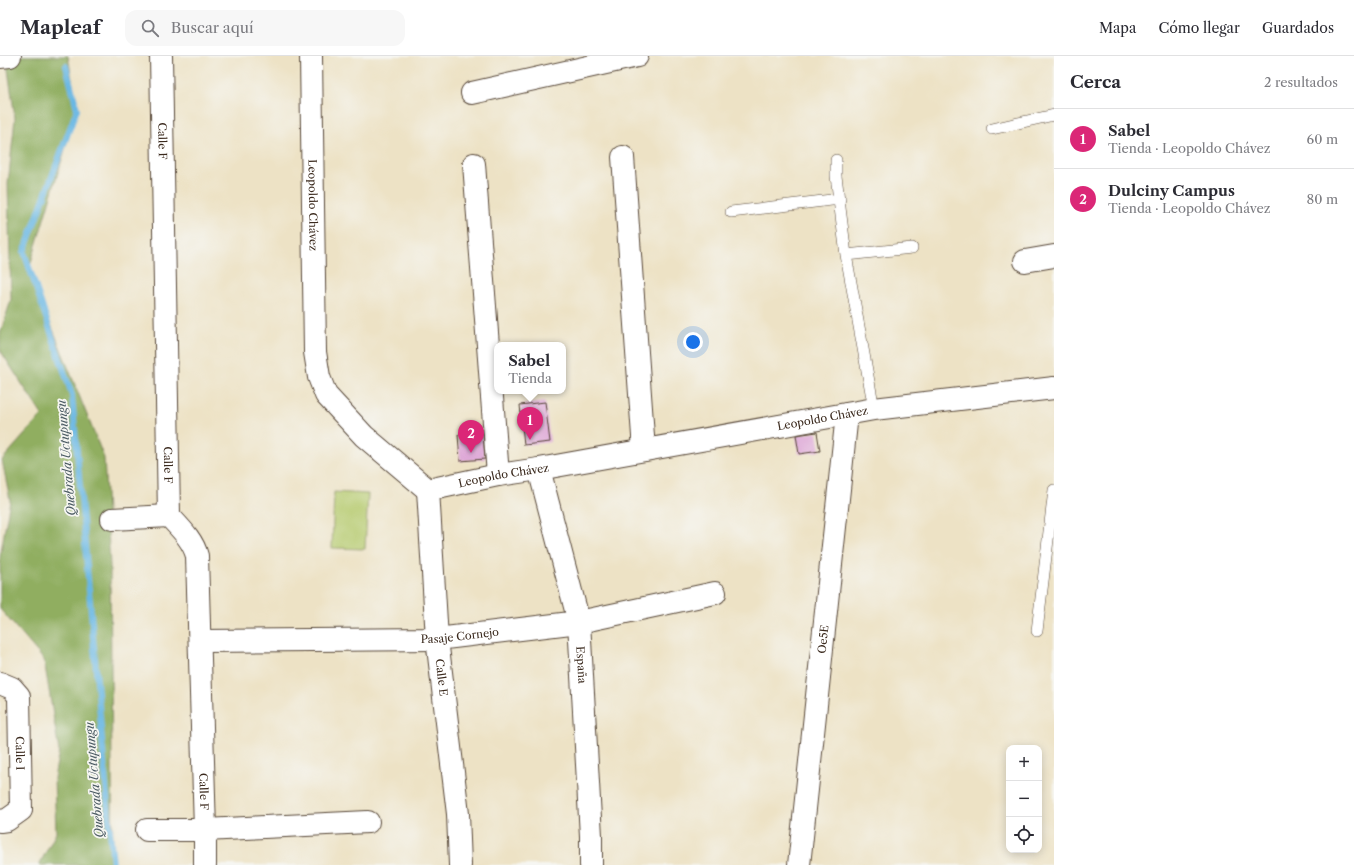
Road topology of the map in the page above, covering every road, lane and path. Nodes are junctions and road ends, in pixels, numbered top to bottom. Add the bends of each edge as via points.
1 (10, 56) edge
2 (161, 56) edge
3 (311, 56) edge
4 (637, 56) edge
5 (0, 57) edge
6 (472, 93) dead end
7 (1054, 116) edge
8 (992, 129) dead end
9 (622, 157) dead end
10 (836, 160) dead end
11 (474, 164) dead end
12 (840, 199) junction
13 (731, 212) dead end
14 (912, 248) dead end
15 (846, 255) junction
16 (1054, 256) edge
17 (1025, 262) dead end
18 (1054, 388) edge
19 (874, 408) junction
20 (847, 414) junction
21 (644, 450) junction
22 (539, 469) junction
23 (498, 475) junction
24 (428, 490) junction
25 (1054, 490) edge
26 (169, 516) junction
27 (112, 519) dead end
28 (715, 594) dead end
29 (579, 622) junction
30 (1037, 631) dead end
31 (437, 639) junction
32 (201, 642) junction
33 (0, 683) edge
34 (0, 820) edge
35 (368, 822) dead end
36 (147, 830) dead end
37 (206, 830) junction
38 (205, 865) edge
39 (460, 865) edge
40 (590, 865) edge
41 (799, 865) edge

1 - 5 street
2 - 26 street, Calle F
3 - 24 street, Leopoldo Chávez via 315,352 319,377 326,395 364,436
4 - 6 street
7 - 8 lane
9 - 21 street
10 - 12 lane
11 - 23 street
12 - 13 lane
12 - 15 lane
14 - 15 lane
15 - 19 lane
16 - 17 street
18 - 19 street, Leopoldo Chávez
19 - 20 street, Leopoldo Chávez
20 - 21 street, Leopoldo Chávez
20 - 41 street, Oe5E
21 - 22 street, Leopoldo Chávez
22 - 23 street, Leopoldo Chávez
22 - 29 street, España
23 - 24 street, Leopoldo Chávez
24 - 31 street, Calle E
25 - 30 lane
26 - 27 street
26 - 32 street, Calle F via 191,542 197,556
28 - 29 street, Pasaje Cornejo
29 - 31 street, Pasaje Cornejo
29 - 40 street, España via 591,836
31 - 32 street, Pasaje Cornejo
31 - 39 street, Calle E via 458,814
32 - 37 street, Calle F
33 - 34 street, Calle I via 12,688 19,696 21,810 7,820
35 - 37 street
36 - 37 street
37 - 38 street, Calle F

